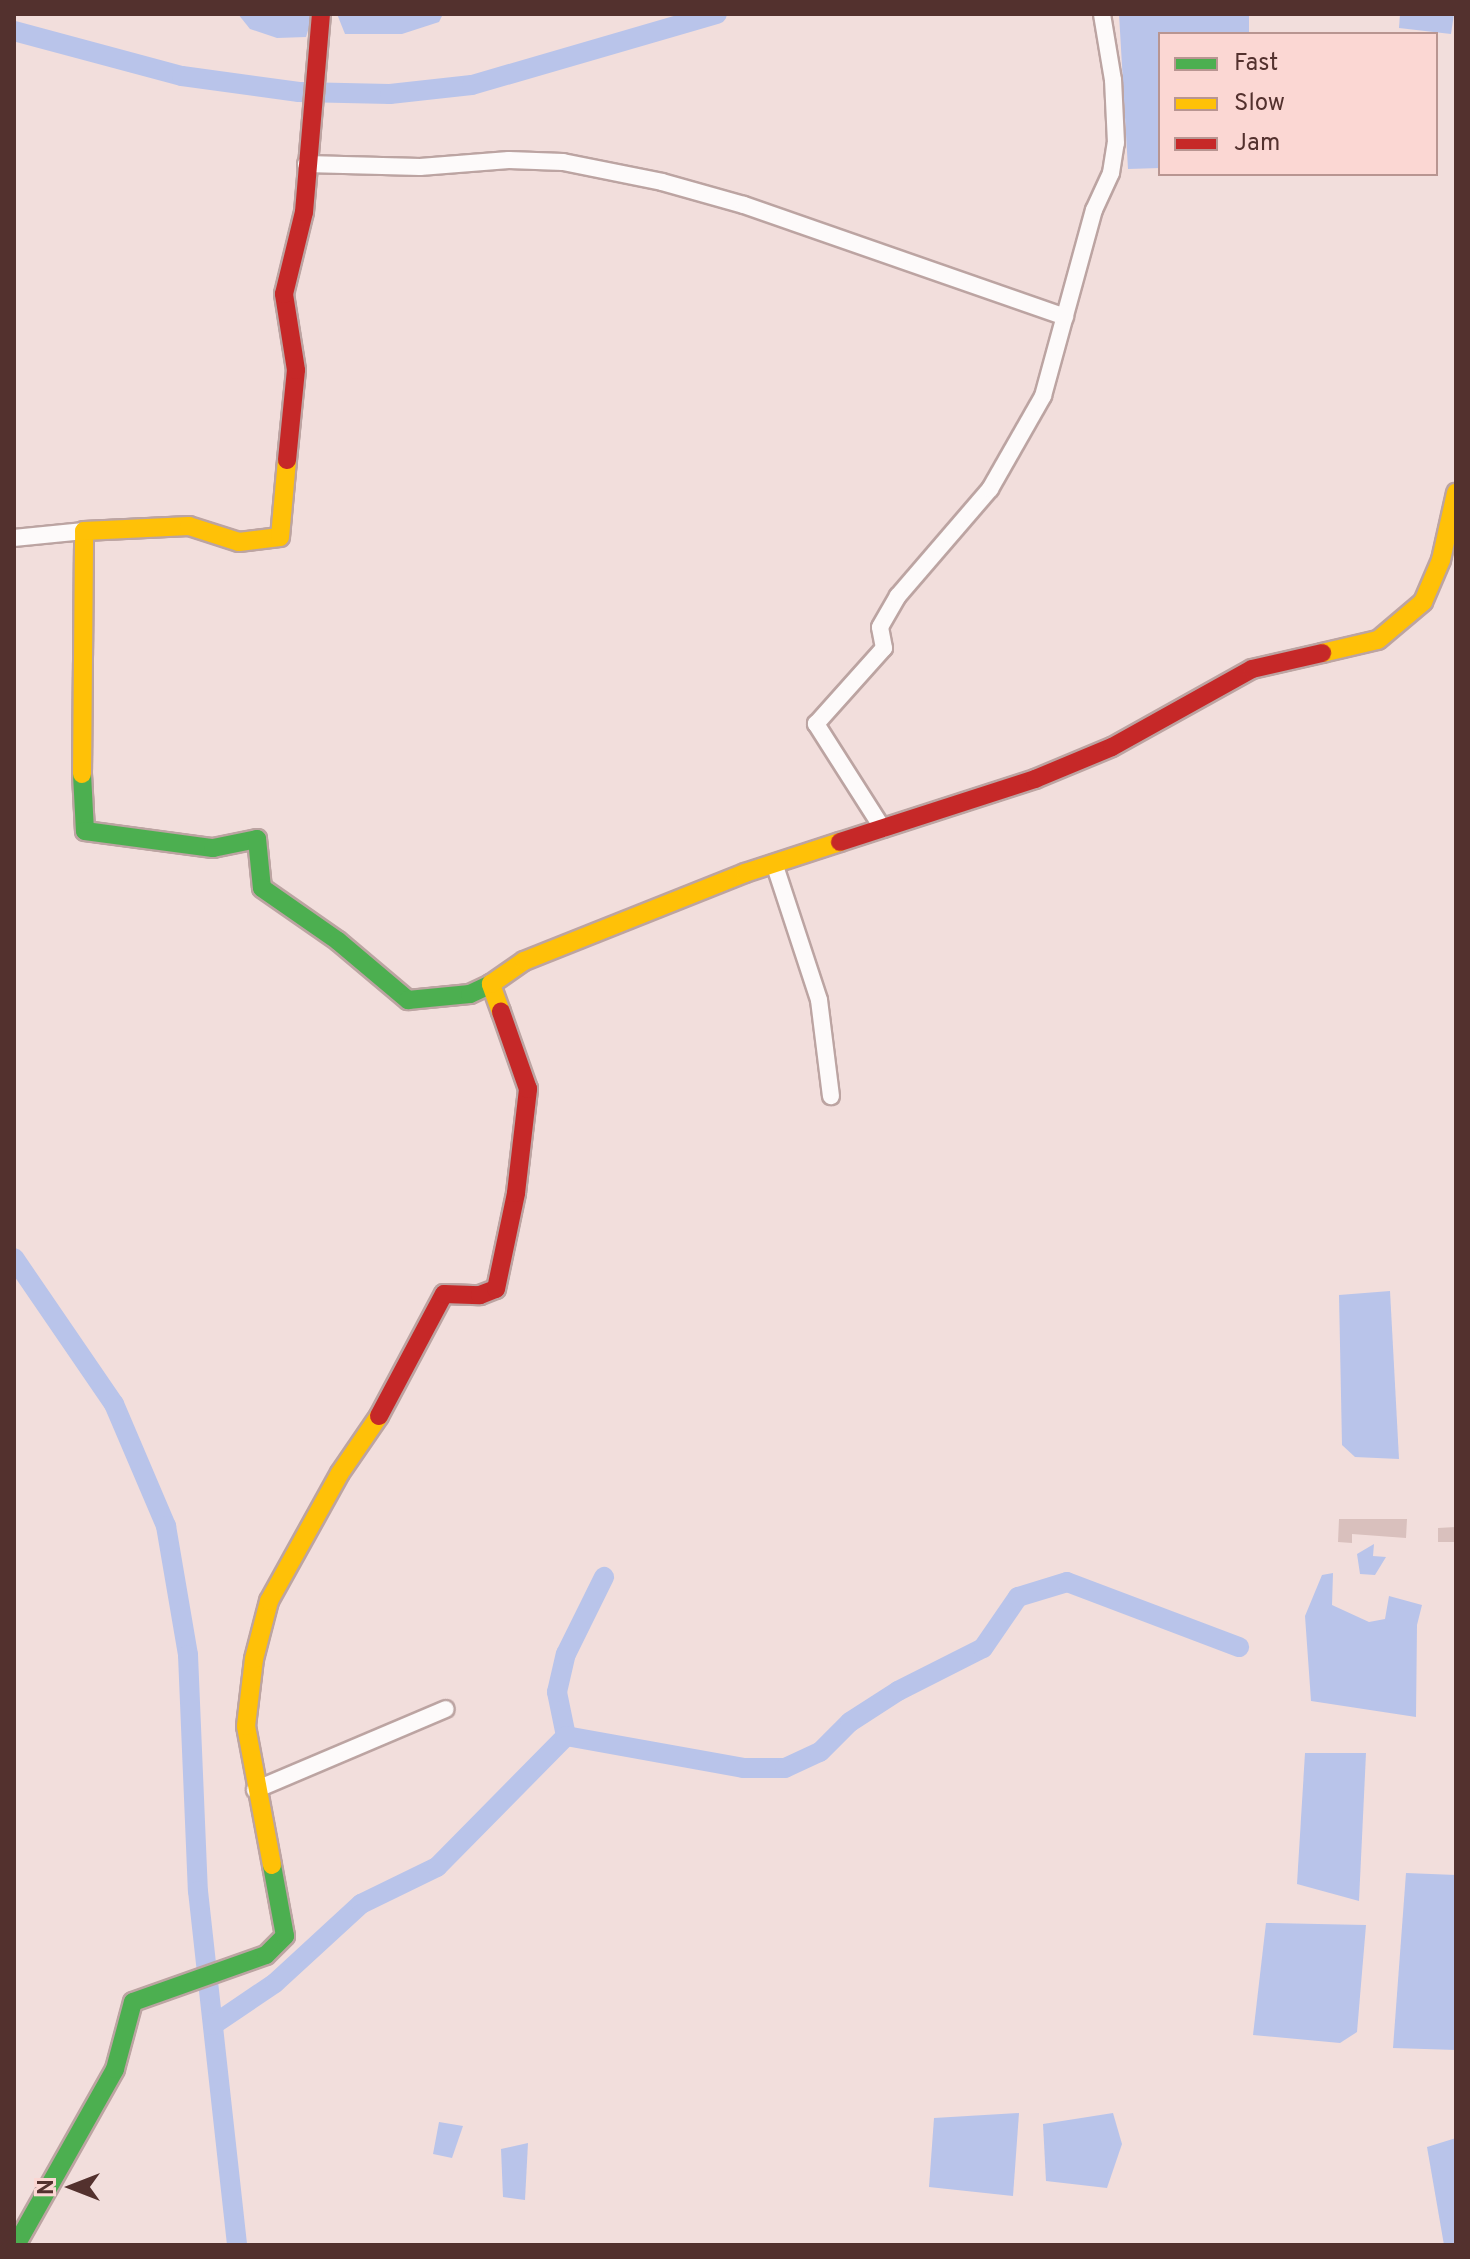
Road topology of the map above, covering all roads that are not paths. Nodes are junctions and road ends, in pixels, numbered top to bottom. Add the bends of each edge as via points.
1 (321, 14) edge
2 (1102, 14) edge
3 (306, 164) junction
4 (1065, 317) junction
5 (1456, 493) edge
6 (84, 531) junction
7 (14, 538) edge
8 (883, 829) junction
9 (774, 863) junction
10 (491, 984) junction
11 (831, 1096) dead end
12 (446, 1709) dead end
13 (255, 1790) junction
14 (16, 2245) edge

1 - 3 street via 320,66
2 - 4 street via 1116,143
3 - 4 street via 549,162 662,182 744,205
3 - 6 street via 304,212 284,294 296,370 280,537 239,542 189,526
4 - 8 street via 1053,369 1029,428 990,489 898,596 880,627 884,648 816,724
5 - 8 street via 1432,584 1423,602 1394,631 1363,646 1252,669 1112,747 1035,779
6 - 7 street
6 - 10 street via 80,738 85,831 213,848 257,839 262,888 338,941 408,1000 470,994
8 - 9 street
9 - 10 street via 524,961
9 - 11 street via 819,1000
10 - 13 street via 528,1089 499,1277 491,1293 440,1297 388,1404 340,1473 269,1601 247,1692
12 - 13 street
13 - 14 street via 285,1936 266,1955 133,2002 115,2069

